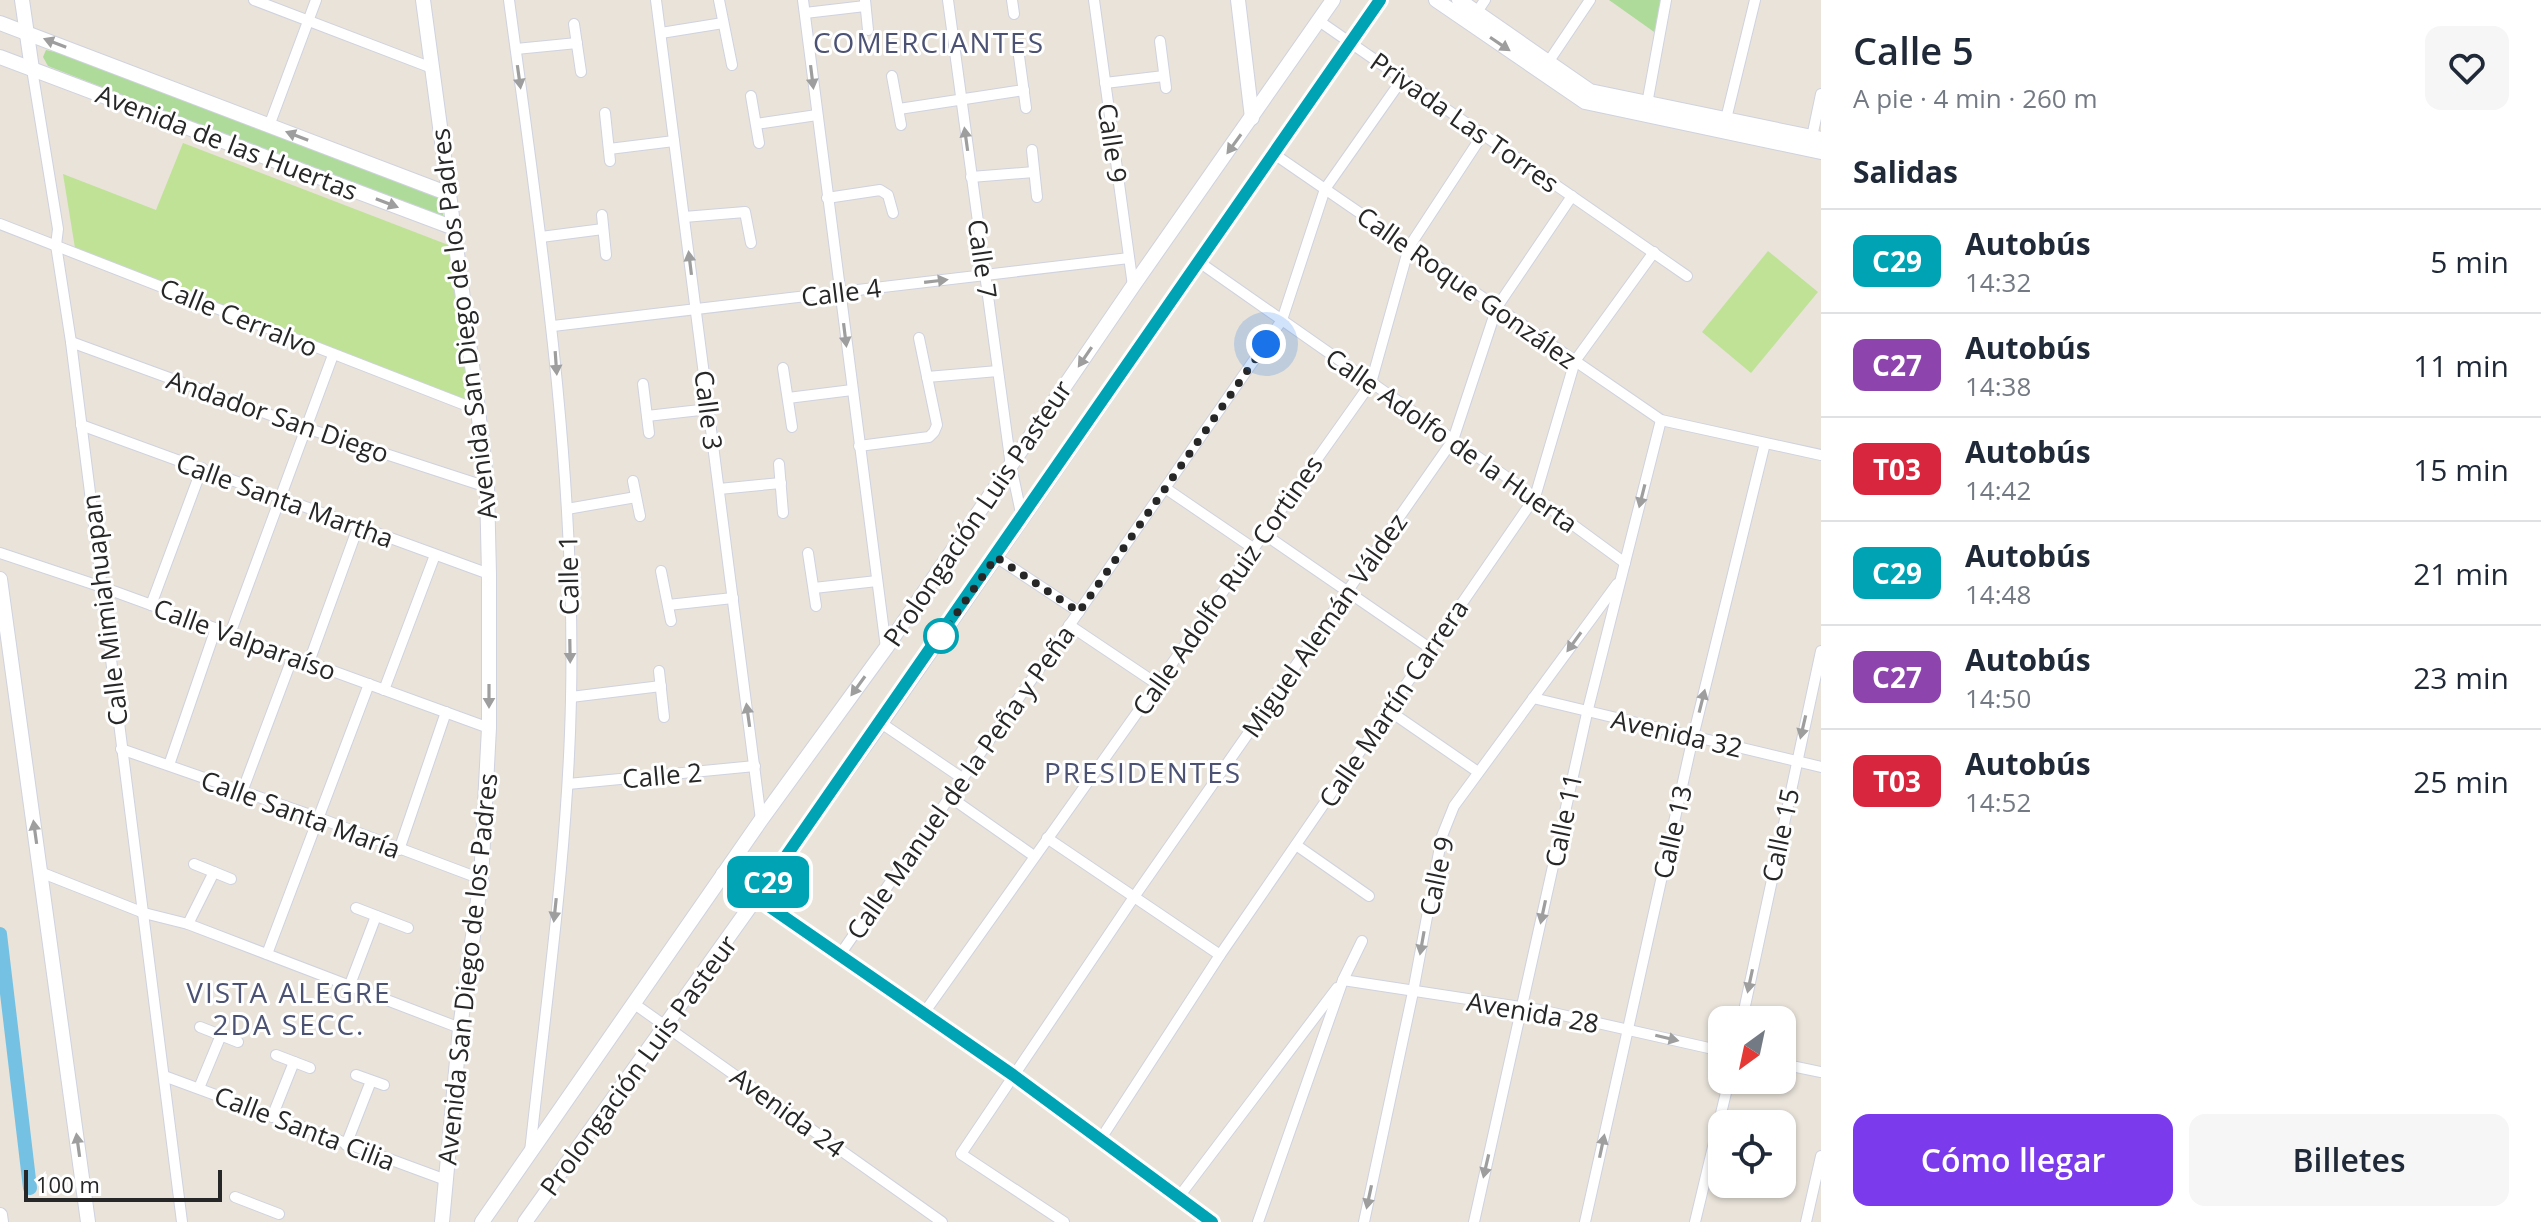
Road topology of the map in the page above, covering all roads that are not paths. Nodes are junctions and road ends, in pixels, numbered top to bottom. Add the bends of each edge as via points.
1 (22, 0) edge
2 (254, 0) edge
3 (316, 0) edge
4 (423, 0) edge
5 (509, 0) edge
6 (656, 0) edge
7 (719, 0) edge
8 (803, 0) edge
9 (948, 0) edge
10 (1012, 0) edge
11 (1094, 0) edge
12 (1238, 0) edge
13 (1333, 0) edge
14 (1380, 0) edge
15 (1436, 0) edge
16 (1459, 0) edge
17 (1590, 0) edge
18 (1666, 0) edge
19 (1755, 0) edge
20 (865, 3) edge
21 (1481, 6) edge
22 (805, 13) junction
23 (1014, 14) dead end
24 (308, 21) junction
25 (1319, 21) junction
26 (0, 23) edge
27 (723, 23) junction
28 (574, 24) dead end
29 (868, 30) dead end
30 (26, 33) junction
31 (661, 33) junction
32 (1160, 41) dead end
33 (577, 43) junction
34 (1351, 43) junction
35 (516, 49) junction
36 (1019, 56) dead end
37 (0, 57) edge
38 (1549, 61) junction
39 (732, 65) dead end
40 (432, 68) junction
41 (32, 69) junction
42 (581, 72) dead end
43 (892, 76) dead end
44 (1164, 76) junction
45 (1403, 78) junction
46 (1105, 83) junction
47 (1166, 88) dead end
48 (1024, 90) junction
49 (1821, 94) edge
50 (751, 96) dead end
51 (961, 100) junction
52 (1647, 104) junction
53 (1026, 108) dead end
54 (899, 109) junction
55 (605, 113) dead end
56 (817, 115) junction
57 (1252, 118) junction
58 (1726, 119) junction
59 (756, 124) junction
60 (901, 125) dead end
61 (269, 126) junction
62 (1483, 134) junction
63 (1816, 138) edge
64 (674, 141) junction
65 (759, 143) dead end
66 (609, 149) junction
67 (1032, 150) dead end
68 (1821, 152) edge
69 (1274, 154) junction
70 (610, 161) dead end
71 (1034, 172) junction
72 (971, 177) junction
73 (1325, 189) junction
74 (449, 194) junction
75 (1572, 196) junction
76 (1037, 197) dead end
77 (827, 198) junction
78 (893, 213) dead end
79 (602, 215) dead end
80 (684, 217) junction
81 (0, 224) edge
82 (454, 228) junction
83 (603, 229) junction
84 (541, 237) junction
85 (751, 243) dead end
86 (56, 245) junction
87 (1409, 247) junction
88 (1654, 252) junction
89 (606, 255) dead end
90 (1129, 258) junction
91 (1199, 262) junction
92 (985, 275) junction
93 (1687, 276) dead end
94 (1133, 286) junction
95 (839, 292) junction
96 (1497, 307) junction
97 (696, 309) junction
98 (1282, 320) junction
99 (553, 326) junction
100 (919, 338) dead end
101 (71, 342) junction
102 (333, 355) junction
103 (1575, 361) junction
104 (783, 368) dead end
105 (998, 371) junction
106 (927, 377) junction
107 (1371, 383) junction
108 (643, 384) dead end
109 (852, 390) junction
110 (788, 398) junction
111 (709, 409) junction
112 (478, 410) junction
113 (647, 416) junction
114 (1661, 420) junction
115 (81, 425) junction
116 (792, 427) dead end
117 (306, 428) junction
118 (649, 433) dead end
119 (1453, 440) junction
120 (1765, 443) junction
121 (859, 446) junction
122 (1821, 455) edge
123 (779, 464) dead end
124 (1011, 466) junction
125 (202, 468) junction
126 (633, 481) dead end
127 (781, 483) junction
128 (487, 487) junction
129 (1165, 488) junction
130 (719, 489) junction
131 (281, 497) junction
132 (636, 497) junction
133 (1535, 497) junction
134 (567, 509) junction
135 (783, 513) dead end
136 (640, 516) dead end
137 (1022, 518) junction
138 (358, 527) junction
139 (1264, 534) junction
140 (1253, 548) junction
141 (0, 553) edge
142 (808, 553) dead end
143 (435, 555) junction
144 (996, 557) junction
145 (1625, 563) junction
146 (661, 571) dead end
147 (489, 574) junction
148 (0, 579) edge
149 (1620, 579) junction
150 (877, 581) junction
151 (102, 587) junction
152 (814, 588) junction
153 (1347, 591) junction
154 (733, 598) junction
155 (151, 605) junction
156 (668, 605) junction
157 (816, 606) dead end
158 (1079, 612) junction
159 (671, 621) dead end
160 (1069, 625) junction
161 (216, 628) junction
162 (230, 634) junction
163 (886, 648) junction
164 (1431, 649) junction
165 (1821, 651) edge
166 (293, 656) junction
167 (309, 662) junction
168 (659, 671) dead end
169 (369, 684) junction
170 (1157, 684) junction
171 (661, 686) junction
172 (384, 690) junction
173 (571, 697) junction
174 (1533, 698) junction
175 (1388, 710) junction
176 (446, 712) junction
177 (1587, 713) junction
178 (664, 717) dead end
179 (881, 723) junction
180 (489, 728) junction
181 (1693, 737) junction
182 (121, 749) junction
183 (1795, 762) junction
184 (169, 765) junction
185 (755, 766) junction
186 (1821, 767) edge
187 (1478, 772) junction
188 (962, 778) junction
189 (568, 784) junction
190 (242, 792) junction
191 (950, 797) junction
192 (319, 818) junction
193 (761, 820) junction
194 (1047, 838) junction
195 (1296, 845) junction
196 (399, 850) junction
197 (1034, 856) junction
198 (194, 864) dead end
199 (40, 872) junction
200 (214, 872) junction
201 (723, 874) junction
202 (231, 879) dead end
203 (481, 879) junction
204 (1369, 896) dead end
205 (1134, 897) junction
206 (757, 898) junction
207 (356, 908) dead end
208 (144, 913) junction
209 (376, 916) junction
210 (188, 924) junction
211 (408, 928) dead end
212 (1362, 941) dead end
213 (267, 954) junction
214 (1220, 955) junction
215 (839, 956) junction
216 (1343, 980) junction
217 (349, 987) junction
218 (1413, 992) junction
219 (633, 1003) junction
220 (1745, 1006) edge
221 (1522, 1010) junction
222 (924, 1013) junction
223 (667, 1025) junction
224 (200, 1027) dead end
225 (460, 1028) junction
226 (1628, 1029) junction
227 (221, 1035) junction
228 (238, 1042) dead end
229 (1708, 1048) edge
230 (276, 1055) dead end
231 (294, 1062) junction
232 (1796, 1067) edge
233 (310, 1068) dead end
234 (1821, 1072) edge
235 (356, 1075) dead end
236 (1013, 1075) junction
237 (164, 1076) junction
238 (371, 1081) junction
239 (384, 1085) dead end
240 (199, 1088) junction
241 (1726, 1094) edge
242 (272, 1117) junction
243 (1100, 1140) junction
244 (346, 1145) junction
245 (530, 1152) junction
246 (1821, 1156) edge
247 (446, 1180) junction
248 (235, 1197) dead end
249 (1178, 1198) junction
250 (265, 1209) junction
251 (279, 1214) dead end
252 (0, 1215) edge
253 (92, 1221) edge
254 (1, 1222) edge
255 (182, 1222) edge
256 (260, 1222) edge
257 (442, 1222) edge
258 (482, 1222) edge
259 (525, 1222) edge
260 (942, 1222) edge
261 (1064, 1222) edge
262 (1212, 1222) edge
263 (1258, 1222) edge
264 (1364, 1222) edge
265 (1474, 1222) edge
266 (1585, 1222) edge
267 (1695, 1222) edge
268 (1806, 1222) edge

1 - 30 street, Calle Mimiahuapan
2 - 24 street
3 - 24 street
4 - 40 street, Avenida San Diego de los Padres
5 - 35 street, Calle 1
6 - 31 street, Calle 3
7 - 27 street
8 - 22 street
9 - 51 street, Calle 7
10 - 23 street
11 - 46 street, Calle 9
12 - 57 street
13 - 25 street, Prolongación Luis Pasteur
14 - 34 street, Prolongación Luis Pasteur
15 -> 68 street via 1585,102
16 - 21 street
17 - 38 street
18 - 52 street
19 - 58 street
20 - 22 street
20 - 29 street
21 - 38 street
22 -> 56 street
24 - 40 street
24 - 61 street
25 - 34 street, Privada Las Torres
25 - 57 street, Prolongación Luis Pasteur
26 - 30 street, Avenida de las Huertas
27 - 31 street
27 - 39 street
28 - 33 street
30 - 41 street, Calle Mimiahuapan
61 -> 30 street, Avenida de las Huertas
31 - 64 street, Calle 3
32 - 44 street
33 - 35 street
33 - 42 street
34 - 45 street, Privada Las Torres
34 - 69 street, Prolongación Luis Pasteur
35 -> 84 street, Calle 1
36 - 48 street
37 - 41 street, Avenida de las Huertas
38 - 52 street via 1590,91
40 - 74 street, Avenida San Diego de los Padres
41 -> 82 street, Avenida de las Huertas
41 - 86 street, Calle Mimiahuapan via 58,229
43 - 54 street
44 - 46 street
44 - 47 street
45 - 62 street, Privada Las Torres
45 - 73 street, Calle Manuel de la Peña y Peña
46 - 90 street, Calle 9
48 - 51 street
48 - 53 street
49 - 63 street
50 - 59 street
51 - 54 street
72 -> 51 street, Calle 7
52 - 58 street
54 - 60 street
55 - 66 street
56 - 59 street
56 - 77 street
57 -> 94 street, Prolongación Luis Pasteur
58 - 63 street
59 - 65 street
74 -> 61 street, Avenida de las Huertas
62 - 75 street, Privada Las Torres
62 - 87 street, Calle Adolfo Ruiz Cortines
64 - 66 street
64 - 80 street, Calle 3
66 - 70 street
67 - 71 street
69 - 73 street, Calle Roque González
69 - 91 street, Prolongación Luis Pasteur
71 - 72 street
71 - 76 street
72 - 92 street, Calle 7
73 - 87 street, Calle Roque González
73 - 98 street, Calle Manuel de la Peña y Peña
74 - 82 street, Avenida San Diego de los Padres
75 - 88 street, Privada Las Torres
75 - 96 street, Miguel Alemán Váldez
77 - 78 street via 880,190 888,195
77 - 95 street
79 - 83 street
80 - 85 street via 745,212
97 -> 80 street, Calle 3
81 - 86 street, Calle Cerralvo
82 - 112 street, Avenida San Diego de los Padres
83 - 84 street
83 - 89 street
84 - 99 street, Calle 1
86 - 101 street, Calle Mimiahuapan
86 - 102 street, Calle Cerralvo
87 - 96 street, Calle Roque González
87 - 107 street, Calle Adolfo Ruiz Cortines
88 - 93 street, Privada Las Torres
88 - 103 street, Calle Martín Carrera
90 - 92 street, Calle 4
90 - 94 street, Calle 9
91 - 98 street, Calle Adolfo de la Huerta
91 - 137 street, Prolongación Luis Pasteur
95 -> 92 street, Calle 4
92 - 105 street, Calle 7
94 -> 124 street, Prolongación Luis Pasteur
95 - 97 street, Calle 4
95 -> 109 street
96 - 103 street, Calle Roque González
96 - 119 street, Miguel Alemán Váldez
97 - 99 street, Calle 4
97 - 111 street, Calle 3
98 - 107 street, Calle Adolfo de la Huerta
98 - 129 street, Calle Manuel de la Peña y Peña
99 -> 134 street, Calle 1
100 - 106 street
101 - 115 street, Calle Mimiahuapan
101 - 117 street, Andador San Diego
102 - 112 street, Calle Cerralvo
102 - 117 street
103 - 114 street, Calle Roque González
103 - 133 street, Calle Martín Carrera
104 - 110 street
105 - 106 street
105 - 124 street, Calle 7
106 - 121 street via 934,432
107 - 119 street, Calle Adolfo de la Huerta
107 - 139 street, Calle Adolfo Ruiz Cortines
108 - 113 street
109 - 110 street
109 - 121 street
110 - 116 street
111 - 113 street
111 - 130 street, Calle 3
112 - 128 street, Avenida San Diego de los Padres
113 - 118 street
114 - 120 street
114 -> 145 street, Calle 11
115 - 125 street, Calle Santa Martha
115 - 151 street, Calle Mimiahuapan
117 - 128 street, Andador San Diego
117 - 131 street
119 - 133 street, Calle Adolfo de la Huerta
119 - 153 street, Miguel Alemán Váldez
120 - 122 street
181 -> 120 street, Calle 13
121 - 150 street
123 - 127 street
124 - 137 street, Calle 7
124 - 163 street, Prolongación Luis Pasteur
125 - 131 street, Calle Santa Martha
125 - 155 street
126 - 132 street
127 - 130 street
127 - 135 street
128 - 147 street, Avenida San Diego de los Padres
129 - 140 street
129 - 158 street, Calle Manuel de la Peña y Peña
130 - 154 street, Calle 3
131 - 138 street, Calle Santa Martha
131 - 162 street
132 - 134 street
132 - 136 street
133 - 145 street, Calle Adolfo de la Huerta
133 - 164 street, Calle Martín Carrera
134 -> 173 street, Calle 1
137 - 144 street, Prolongación Luis Pasteur
138 - 143 street, Calle Santa Martha
138 - 167 street
139 - 140 street, Calle Adolfo Ruiz Cortines
139 - 153 street
140 - 170 street, Calle Adolfo Ruiz Cortines
141 - 151 street, Calle Valparaíso
142 - 152 street
143 - 147 street, Calle Santa Martha
143 - 172 street
144 - 158 street
144 - 179 street, Prolongación Luis Pasteur
145 - 149 street, Calle 11
146 - 156 street
147 -> 180 street, Avenida San Diego de los Padres
199 -> 148 street
149 -> 174 street, Calle 9
149 - 177 street, Calle 11
150 - 152 street
150 - 163 street
151 - 155 street, Calle Valparaíso
151 - 182 street, Calle Mimiahuapan
152 - 157 street
153 - 164 street
153 - 205 street, Miguel Alemán Váldez
154 - 156 street
185 -> 154 street, Calle 3
155 - 161 street, Calle Valparaíso
156 - 159 street
158 - 160 street, Calle Manuel de la Peña y Peña
160 - 170 street
160 - 188 street, Calle Manuel de la Peña y Peña
161 - 162 street, Calle Valparaíso
161 - 184 street
162 - 166 street, Calle Valparaíso
163 -> 193 street, Prolongación Luis Pasteur
164 - 175 street, Calle Martín Carrera
165 -> 183 street, Calle 15
166 - 167 street, Calle Valparaíso
166 - 190 street
167 - 169 street, Calle Valparaíso
168 - 171 street
169 - 172 street, Calle Valparaíso
169 - 192 street
170 - 194 street, Calle Adolfo Ruiz Cortines
171 - 173 street
171 - 178 street
172 - 176 street, Calle Valparaíso
173 - 189 street, Calle 1
174 - 177 street, Avenida 32
174 - 187 street, Calle 9
175 - 187 street
175 - 195 street, Calle Martín Carrera
176 - 180 street, Calle Valparaíso
176 - 196 street
177 - 181 street, Avenida 32
177 -> 221 street, Calle 11
179 - 188 street
179 - 206 street, Prolongación Luis Pasteur
180 - 203 street, Avenida San Diego de los Padres
181 - 183 street, Avenida 32
181 - 226 street, Calle 13
182 - 184 street, Calle Santa María
182 - 208 street, Calle Mimiahuapan
183 - 186 street, Avenida 32
183 -> 220 street, Calle 15
184 - 190 street, Calle Santa María
185 - 189 street, Calle 2
185 - 193 street, Calle 3
187 -> 218 street, Calle 9 via 1454,806 1442,836
188 - 191 street, Calle Manuel de la Peña y Peña
189 -> 245 street, Calle 1
190 - 192 street, Calle Santa María
191 - 197 street
191 - 215 street, Calle Manuel de la Peña y Peña
192 - 196 street, Calle Santa María
192 - 213 street
193 - 201 street, Prolongación Luis Pasteur
194 - 197 street, Calle Adolfo Ruiz Cortines
194 - 205 street
195 - 204 street
195 - 214 street, Calle Martín Carrera
196 - 203 street, Calle Santa María
197 - 222 street, Calle Adolfo Ruiz Cortines
198 - 200 street
199 - 208 street
253 -> 199 street
200 - 202 street
200 - 210 street
201 - 206 street
201 - 219 street, Prolongación Luis Pasteur
203 - 225 street, Avenida San Diego de los Padres
205 - 214 street
205 - 236 street, Miguel Alemán Váldez
206 - 215 street
206 - 223 street, Prolongación Luis Pasteur
207 - 209 street
208 - 210 street
208 - 237 street, Calle Mimiahuapan
209 - 211 street
209 - 217 street
210 - 213 street
212 - 216 street
213 - 217 street
214 - 243 street, Calle Martín Carrera
215 - 222 street
216 - 218 street, Avenida 28
216 - 249 street
216 - 263 street
217 - 225 street
218 - 221 street, Avenida 28
218 -> 264 street, Calle 9
219 - 223 street, Avenida 24
219 - 245 street, Prolongación Luis Pasteur
221 - 226 street, Avenida 28
221 -> 265 street, Calle 11
222 - 236 street
223 - 259 street, Prolongación Luis Pasteur
223 - 260 street, Avenida 24
224 - 227 street
225 - 247 street, Avenida San Diego de los Padres
226 -> 229 street, Avenida 28
266 -> 226 street, Calle 13
227 - 228 street
227 - 240 street
230 - 231 street
231 - 233 street
231 - 242 street
232 - 234 street
235 - 238 street
236 - 243 street
236 - 261 street, Miguel Alemán Váldez via 961,1154
237 - 240 street, Calle Santa Cilia
237 - 255 street, Calle Mimiahuapan
238 - 239 street
238 - 244 street
240 - 242 street, Calle Santa Cilia
241 - 267 street
242 - 244 street, Calle Santa Cilia
243 - 249 street
244 - 247 street, Calle Santa Cilia
245 - 258 street, Prolongación Luis Pasteur
246 - 268 street
247 - 257 street, Avenida San Diego de los Padres
248 - 250 street
249 - 262 street
250 - 251 street
250 - 256 street
252 - 254 street

